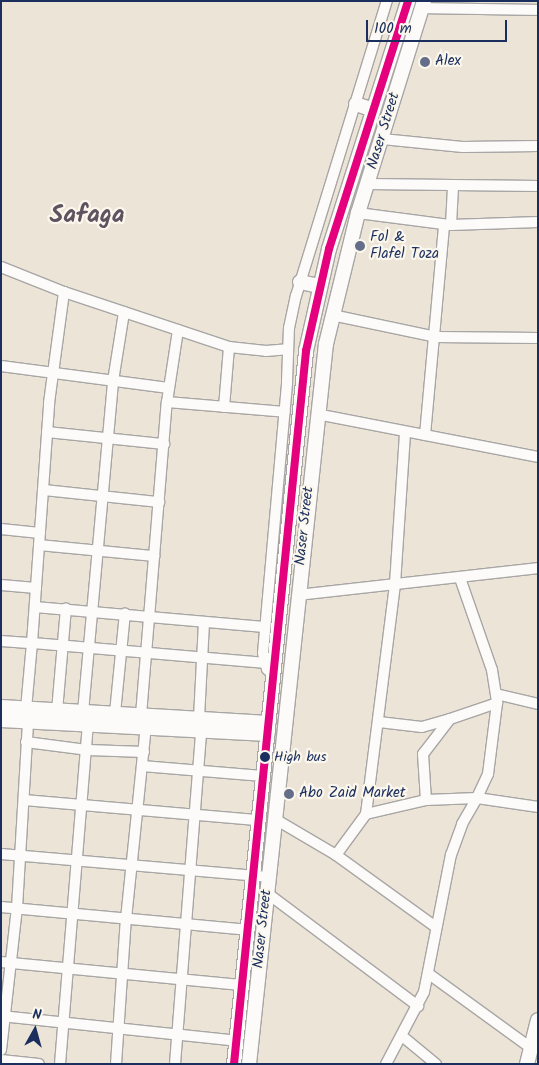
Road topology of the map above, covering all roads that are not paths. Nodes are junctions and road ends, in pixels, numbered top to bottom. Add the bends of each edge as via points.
1 (388, 1) edge
2 (408, 1) edge
3 (423, 5) edge
4 (538, 10) edge
5 (356, 104) junction
6 (373, 110) junction
7 (382, 139) junction
8 (538, 146) edge
9 (368, 184) junction
10 (453, 186) junction
11 (538, 186) edge
12 (358, 213) junction
13 (538, 222) edge
14 (448, 225) junction
15 (1, 267) edge
16 (300, 282) junction
17 (319, 286) junction
18 (64, 292) junction
19 (124, 312) junction
20 (332, 315) junction
21 (178, 330) junction
22 (436, 337) junction
23 (538, 338) edge
24 (229, 346) junction
25 (287, 349) junction
26 (1, 366) edge
27 (52, 373) junction
28 (113, 381) junction
29 (169, 388) junction
30 (168, 402) junction
31 (224, 407) junction
32 (285, 412) junction
33 (317, 414) junction
34 (47, 432) junction
35 (405, 432) junction
36 (426, 435) junction
37 (108, 438) junction
38 (164, 444) junction
39 (538, 457) edge
40 (293, 482) junction
41 (309, 485) junction
42 (44, 490) junction
43 (103, 496) junction
44 (292, 499) junction
45 (308, 500) junction
46 (159, 502) junction
47 (1, 529) edge
48 (40, 533) junction
49 (39, 545) junction
50 (96, 551) junction
51 (154, 556) junction
52 (538, 568) edge
53 (460, 578) junction
54 (395, 584) junction
55 (1, 585) edge
56 (36, 588) junction
57 (298, 595) junction
58 (35, 606) junction
59 (66, 608) junction
60 (92, 611) junction
61 (125, 613) junction
62 (150, 616) junction
63 (204, 622) junction
64 (264, 628) junction
65 (1, 641) edge
66 (32, 643) junction
67 (64, 645) junction
68 (88, 647) junction
69 (120, 651) junction
70 (147, 653) junction
71 (202, 658) junction
72 (264, 663) junction
73 (274, 676) junction
74 (496, 698) junction
75 (538, 704) edge
76 (1, 707) edge
77 (58, 711) junction
78 (116, 713) junction
79 (27, 715) junction
80 (85, 718) junction
81 (450, 719) junction
82 (1, 720) edge
83 (144, 721) junction
84 (379, 722) junction
85 (200, 724) junction
86 (268, 729) junction
87 (26, 742) junction
88 (88, 750) junction
89 (144, 752) junction
90 (142, 766) junction
91 (199, 771) junction
92 (263, 776) junction
93 (261, 793) junction
94 (278, 796) junction
95 (477, 798) junction
96 (24, 800) junction
97 (426, 800) junction
98 (82, 803) junction
99 (538, 807) edge
100 (136, 810) junction
101 (193, 814) junction
102 (366, 814) junction
103 (275, 819) junction
104 (258, 820) junction
105 (1, 854) edge
106 (20, 855) junction
107 (336, 855) junction
108 (78, 860) junction
109 (132, 864) junction
110 (190, 869) junction
111 (253, 875) junction
112 (268, 877) junction
113 (267, 894) junction
114 (1, 907) edge
115 (17, 908) junction
116 (72, 914) junction
117 (126, 919) junction
118 (185, 925) junction
119 (436, 927) junction
120 (247, 930) junction
121 (6, 962) edge
122 (68, 967) junction
123 (243, 971) junction
124 (258, 972) junction
125 (121, 973) junction
126 (429, 974) junction
127 (182, 979) junction
128 (241, 985) junction
129 (418, 1006) junction
130 (3, 1017) edge
131 (538, 1020) edge
132 (63, 1024) junction
133 (117, 1030) junction
134 (178, 1034) junction
135 (402, 1036) junction
136 (534, 1040) edge
137 (237, 1041) junction
138 (1, 1050) edge
139 (1, 1060) edge
140 (39, 1064) edge
141 (60, 1064) edge
142 (116, 1064) edge
143 (175, 1064) edge
144 (234, 1064) edge
145 (249, 1064) edge
146 (386, 1064) edge
147 (436, 1064) edge
148 (527, 1064) edge

1 - 5 street
2 - 6 main road, Naser Street
3 - 4 street
3 - 7 main road, Naser Street
5 - 6 main road
5 - 16 street
6 - 17 main road, Naser Street
7 - 8 street via 463,147
7 - 9 main road, Naser Street
9 - 10 street
9 - 12 main road, Naser Street
10 - 11 street
10 - 14 street
12 - 14 street
12 - 20 main road, Naser Street
13 - 14 street
14 - 22 street
15 - 18 street
16 - 17 main road
16 - 25 street
17 - 40 main road, Naser Street via 306,351
18 - 19 street
18 - 27 street
19 - 21 street
19 - 28 street
20 - 22 street
20 - 33 main road, Naser Street
21 - 24 street
21 - 29 street
22 - 23 street
22 - 36 street
24 - 25 street via 266,352
24 - 31 street
25 - 32 street
26 - 27 street
27 - 28 street
27 - 34 street
28 - 29 street
28 - 37 street
29 - 30 street
30 - 31 street
30 - 38 street
31 - 32 street
32 - 64 street
33 - 35 street
33 - 41 main road, Naser Street
34 - 37 street
34 - 42 street
35 - 36 street
35 - 54 street
36 - 39 street
37 - 38 street
37 - 43 street
38 - 46 street
40 - 41 main road via 302,481
40 - 44 main road, Naser Street
41 - 45 main road, Naser Street
42 - 43 street
42 - 48 street
43 - 46 street
43 - 50 street
44 - 45 main road
44 - 73 main road, Naser Street
45 - 57 main road, Naser Street
46 - 51 street
47 - 48 street
48 - 49 street
49 - 50 street
49 - 56 street
50 - 51 street
50 - 60 street
51 - 62 street
52 - 53 street
53 - 54 street
53 - 74 street via 492,670
54 - 57 street
54 - 84 street
55 - 56 street
56 - 58 street
57 - 94 main road, Naser Street
58 - 59 street
58 - 66 street
59 - 60 street
59 - 67 street
60 - 61 street
60 - 68 street
61 - 62 street
61 - 69 street
62 - 63 street
62 - 70 street
63 - 64 street
63 - 71 street
64 - 72 street
65 - 66 street
66 - 67 street
66 - 79 street
67 - 68 street
67 - 77 street
68 - 69 street
68 - 80 street
69 - 70 street
69 - 78 street
70 - 71 street
70 - 83 street
71 - 72 street
71 - 85 street
72 - 73 street
73 - 86 main road, Naser Street
74 - 75 street
74 - 81 street
74 - 95 street via 488,774
76 - 79 main road
77 - 79 main road
77 - 80 main road
78 - 80 main road
78 - 83 main road
79 - 80 main road
79 - 82 main road
79 - 87 street
80 - 83 main road
80 - 88 street
81 - 84 street via 422,727
81 - 97 street via 423,754
83 - 85 main road
83 - 89 street
84 - 102 street
85 - 86 main road
85 - 91 street
86 - 92 main road, Naser Street
87 - 88 street
87 - 96 street
88 - 89 street
88 - 98 street
89 - 90 street
90 - 91 street
90 - 100 street
91 - 92 street
91 - 101 street
92 - 93 main road, Naser Street
93 - 94 main road
93 - 104 main road, Naser Street
94 - 103 main road, Naser Street
95 - 97 street
95 - 99 street
95 - 119 street via 455,842
96 - 98 street
96 - 106 street
97 - 102 street
98 - 100 street
98 - 108 street
100 - 101 street
100 - 109 street
101 - 104 street
101 - 110 street
102 - 107 street
103 - 107 street
103 - 112 main road, Naser Street
104 - 111 main road, Naser Street
105 - 106 street
106 - 108 street
106 - 115 street
107 - 119 street
108 - 109 street
108 - 116 street
109 - 110 street
109 - 117 street
110 - 111 street
110 - 118 street
111 - 112 street
111 - 120 main road, Naser Street
112 - 113 main road, Naser Street
113 - 124 main road, Naser Street
113 - 129 street
114 - 115 street
115 - 116 street
115 - 121 street
116 - 117 street
116 - 122 street
117 - 118 street
117 - 125 street
118 - 120 street
118 - 127 street
119 - 126 street
120 - 123 main road, Naser Street
121 - 122 street
121 - 130 street
122 - 125 street
122 - 132 street
123 - 124 main road
123 - 128 main road, Naser Street
124 - 145 main road, Naser Street
125 - 127 street
125 - 133 street
126 - 129 street
126 - 136 street
127 - 128 street
127 - 134 street
128 - 137 main road, Naser Street
129 - 135 street
130 - 132 street
130 - 138 street
131 - 136 main road
132 - 133 street
132 - 141 street
133 - 134 street
133 - 142 street
134 - 137 street
134 - 143 street
135 - 146 street
135 - 147 street
136 - 148 main road
137 - 144 main road, Naser Street
139 - 140 street

